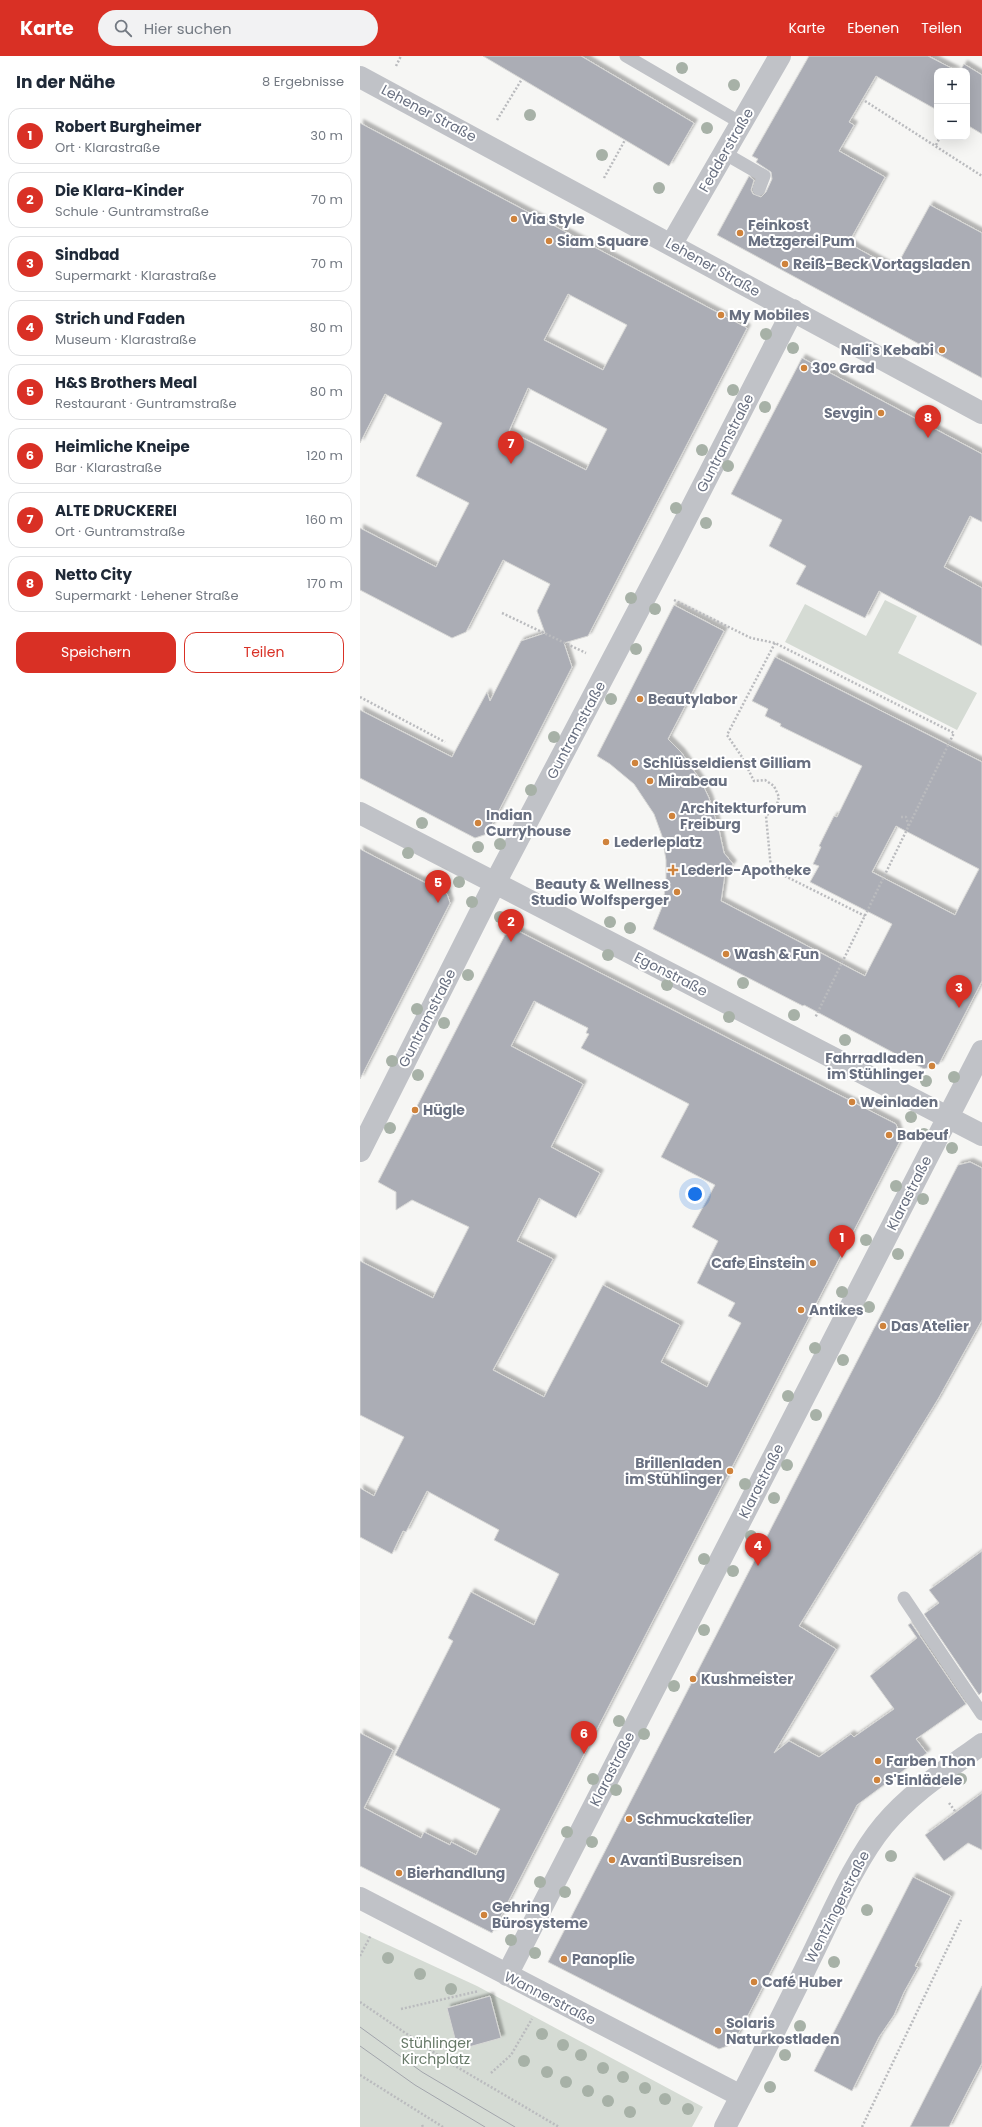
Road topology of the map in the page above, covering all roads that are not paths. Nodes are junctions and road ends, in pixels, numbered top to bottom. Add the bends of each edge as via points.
1 (626, 56) edge
2 (780, 56) edge
3 (360, 77) edge
4 (741, 124) junction
5 (724, 154) junction
6 (759, 189) dead end
7 (672, 244) junction
8 (793, 310) junction
9 (982, 413) edge
10 (360, 813) edge
11 (495, 883) junction
12 (982, 1051) edge
13 (947, 1117) junction
14 (982, 1135) edge
15 (360, 1151) edge
16 (904, 1598) dead end
17 (982, 1714) edge
18 (982, 1744) edge
19 (360, 1898) edge
20 (507, 1975) junction
21 (741, 2096) junction
22 (725, 2127) edge

1 - 4 lane
2 - 4 street, Fedderstraße
3 - 7 street, Lehener Straße
4 - 5 street, Fedderstraße
5 - 6 lane via 764,176
5 - 7 street, Fedderstraße
7 - 8 street, Lehener Straße
8 - 9 street, Lehener Straße
8 - 11 street, Guntramstraße
10 - 11 street, Egonstraße
11 - 13 street, Egonstraße
11 - 15 street, Guntramstraße
12 - 13 street, Klarastraße
13 - 14 street, Egonstraße
13 - 20 street, Klarastraße
16 - 17 lane
18 - 21 street, Wentzingerstraße via 923,1786 874,1838 836,1906
19 - 20 street, Wannerstraße
20 - 21 street, Wannerstraße
21 - 22 street, Wentzingerstraße

